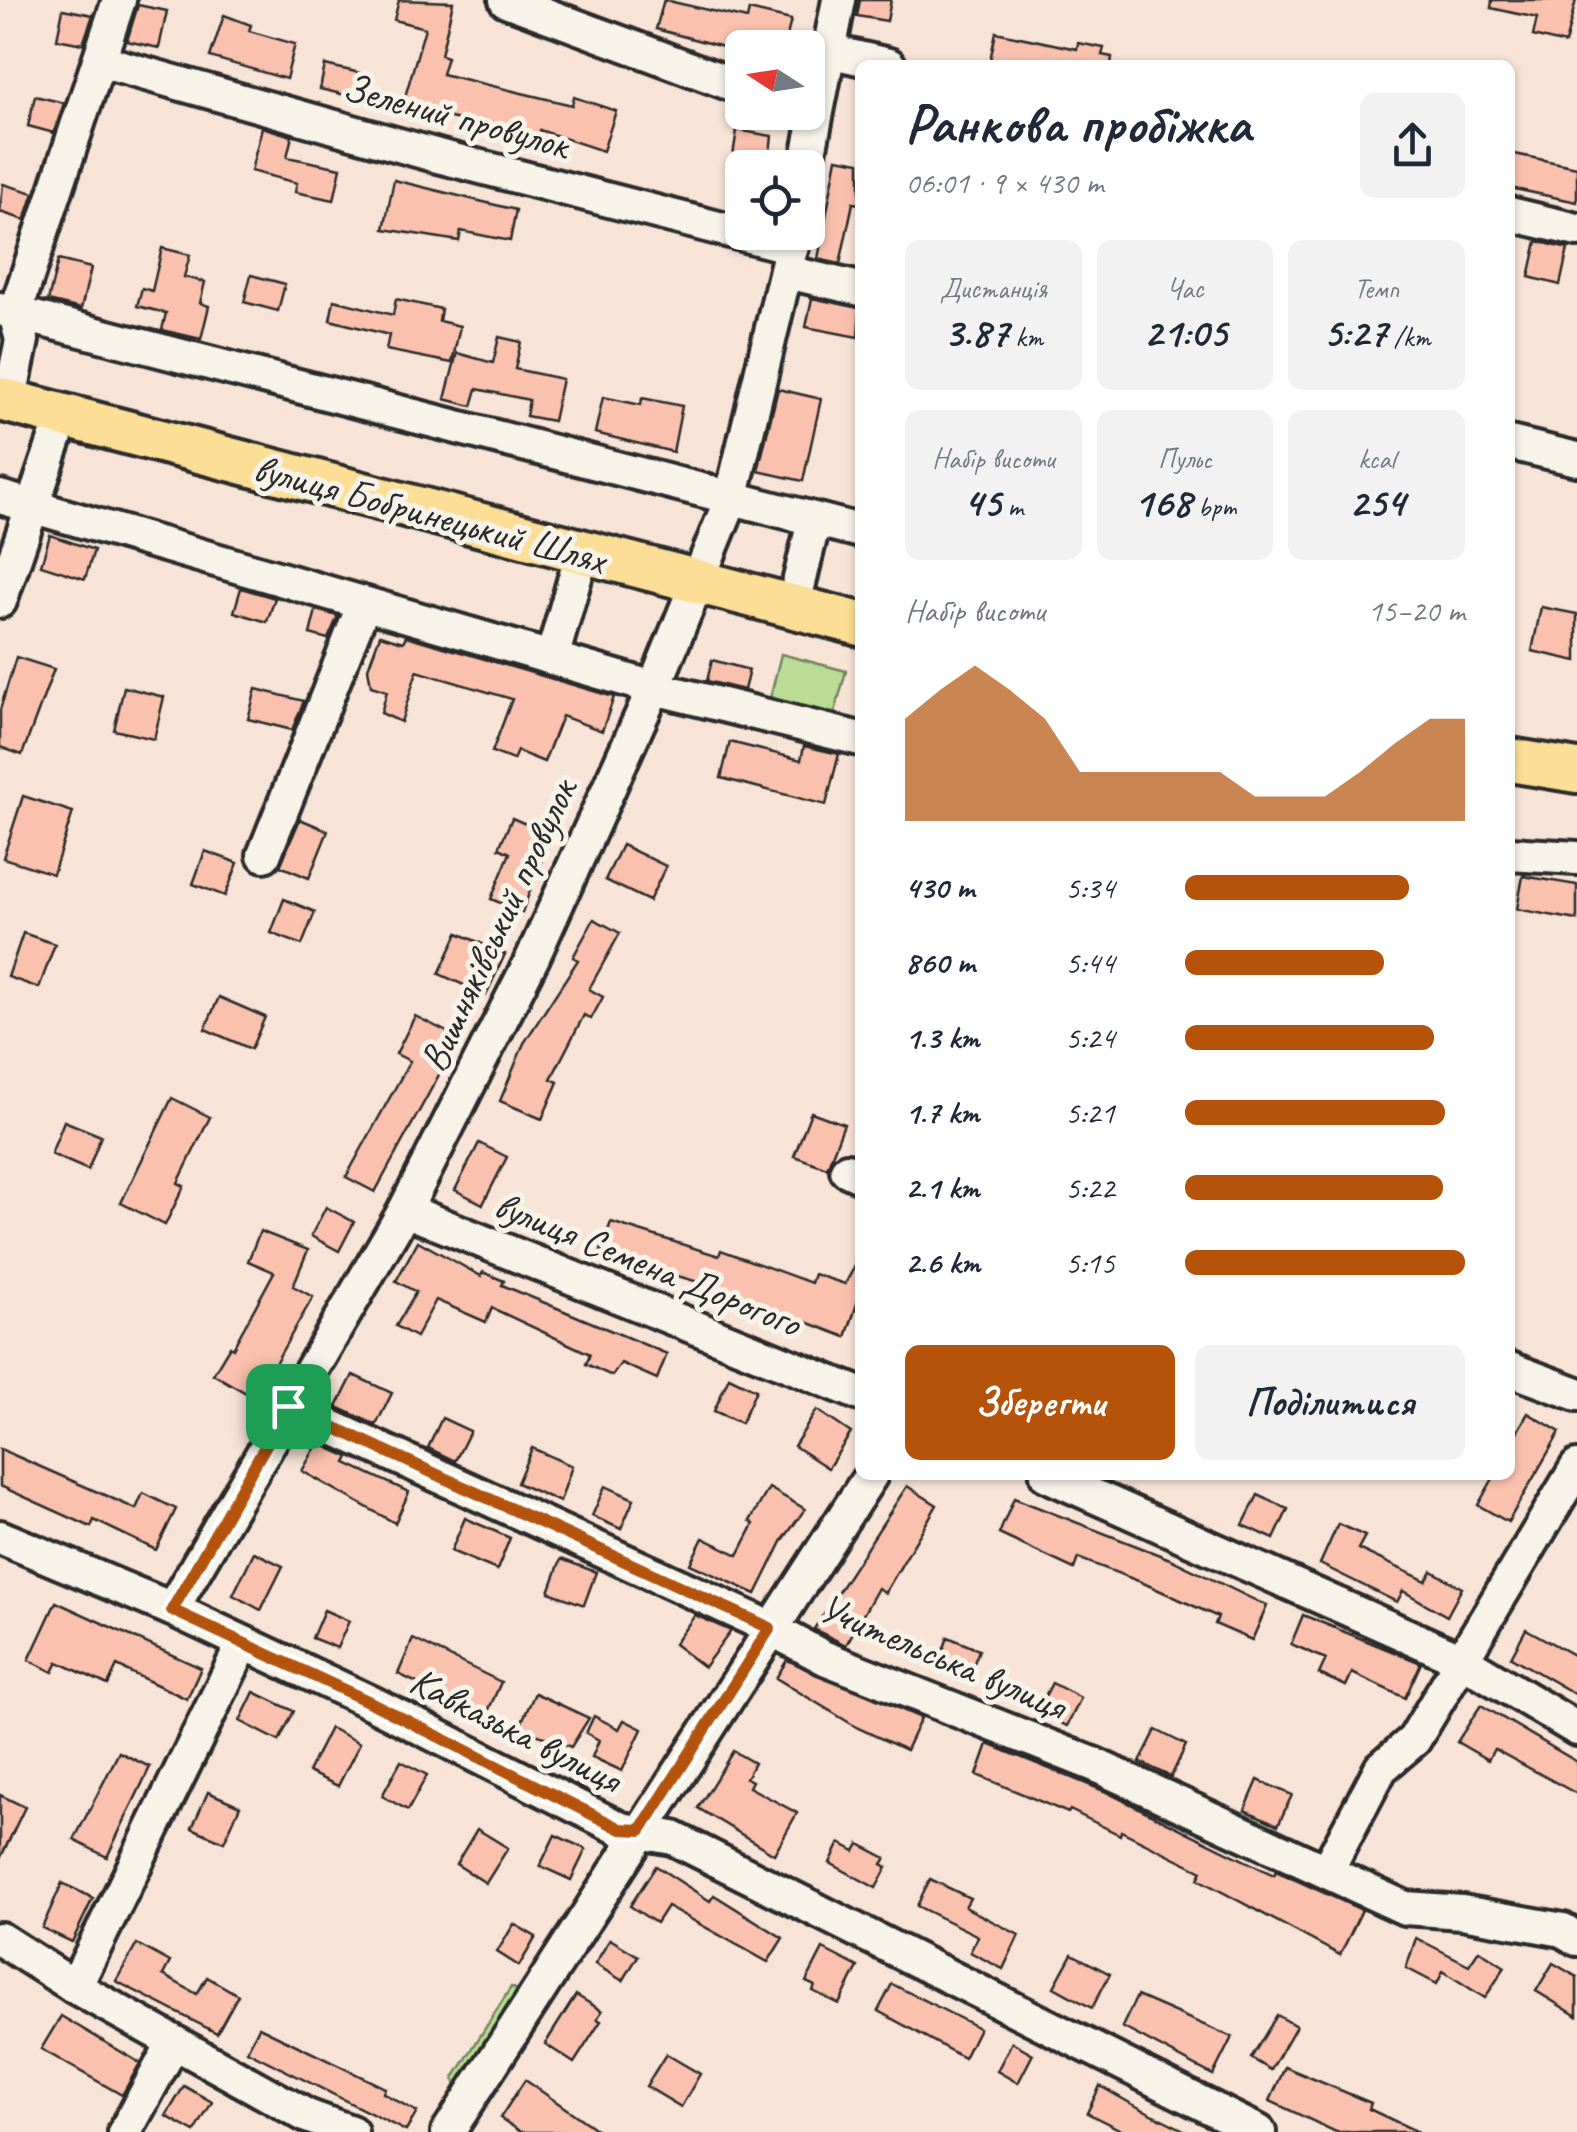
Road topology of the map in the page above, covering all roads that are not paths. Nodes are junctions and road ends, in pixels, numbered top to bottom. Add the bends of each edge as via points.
1 (119, 0) edge
2 (506, 0) edge
3 (840, 0) edge
4 (828, 51) junction
5 (867, 60) edge
6 (100, 61) junction
7 (825, 62) edge
8 (725, 82) edge
9 (1515, 215) edge
10 (1577, 230) edge
11 (725, 232) edge
12 (791, 250) edge
13 (855, 286) edge
14 (7, 311) edge
15 (5, 400) edge
16 (64, 416) junction
17 (1515, 444) edge
18 (1577, 459) edge
19 (0, 497) edge
20 (731, 499) junction
21 (32, 506) junction
22 (814, 521) junction
23 (855, 530) edge
24 (582, 553) junction
25 (694, 582) junction
26 (0, 602) edge
27 (364, 604) junction
28 (792, 608) junction
29 (855, 623) edge
30 (552, 658) junction
31 (654, 688) junction
32 (855, 738) edge
33 (1515, 761) edge
34 (1577, 772) edge
35 (264, 854) dead end
36 (1515, 854) edge
37 (1577, 858) edge
38 (405, 1210) junction
39 (1515, 1371) edge
40 (855, 1392) edge
41 (1577, 1394) edge
42 (288, 1406) junction
43 (867, 1480) edge
44 (1058, 1480) edge
45 (1572, 1486) edge
46 (0, 1537) edge
47 (172, 1610) junction
48 (770, 1628) junction
49 (242, 1646) junction
50 (1462, 1660) junction
51 (1577, 1729) edge
52 (641, 1830) junction
53 (1327, 1870) junction
54 (0, 1939) edge
55 (1577, 1940) edge
56 (75, 1986) junction
57 (173, 2044) junction
58 (125, 2132) edge
59 (352, 2132) edge
60 (448, 2132) edge
61 (1259, 2132) edge

1 - 6 street
2 - 8 street
3 - 4 street
4 - 5 street
4 - 7 street
6 - 11 street, Зелений провулок
6 - 14 street
9 - 10 street
12 - 13 street, Зелений провулок
12 - 20 street, Вишняківський провулок
14 - 15 street via 22,340
14 - 20 street
15 - 16 main road, вулиця Бобринецький Шлях
16 - 21 street
16 - 24 main road, вулиця Бобринецький Шлях
17 - 18 street
19 - 21 street
20 - 22 street
20 - 25 street, Вишняківський провулок
21 - 26 street
21 - 27 street
22 - 23 street
22 - 28 street
24 - 25 main road, вулиця Бобринецький Шлях
24 - 30 street
25 - 28 main road, вулиця Бобринецький Шлях
25 - 31 street, Вишняківський провулок
27 - 30 street
27 - 35 street
28 - 29 main road, вулиця Бобринецький Шлях
30 - 31 street
31 - 32 street
31 - 38 street, Вишняківський провулок via 534,957
33 - 34 main road
36 - 37 street
38 - 40 street, вулиця Семена Дорогого
38 - 42 street, Вишняківський провулок
39 - 41 street
42 - 47 street, Вишняківський провулок
42 - 48 street, Учительська вулиця
43 - 48 street
44 - 50 street
45 - 50 street
46 - 47 street, Кавказька вулиця
47 - 49 street, Кавказька вулиця
48 - 52 street
48 - 53 street, Учительська вулиця via 824,1658 1093,1764
49 - 52 street, Кавказька вулиця via 372,1703 621,1829
49 - 56 street
50 - 51 street
50 - 53 street via 1414,1740 1381,1768
52 - 60 street
52 - 61 street, Кавказька вулиця via 674,1838
53 - 55 street, Учительська вулиця via 1405,1908 1563,1930
54 - 56 street
56 - 57 street
57 - 58 street
57 - 59 street via 307,2116

